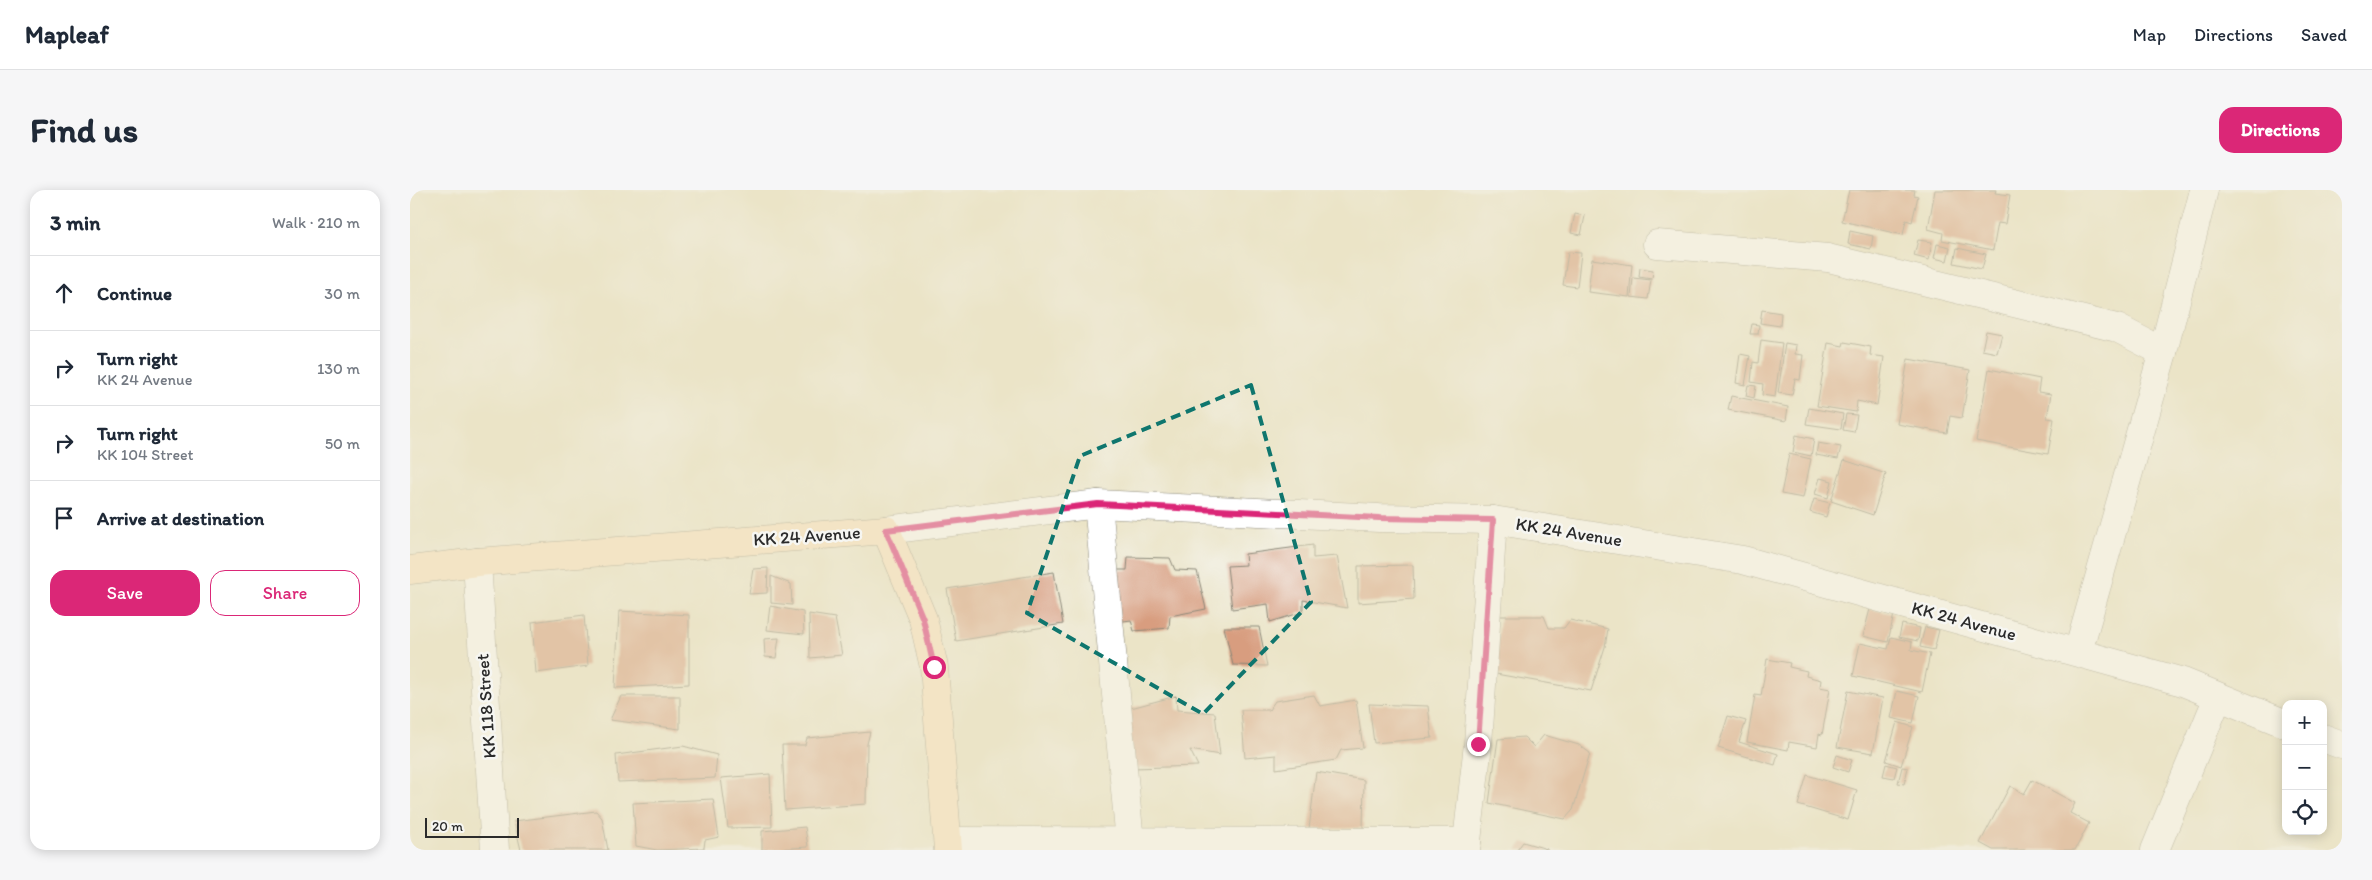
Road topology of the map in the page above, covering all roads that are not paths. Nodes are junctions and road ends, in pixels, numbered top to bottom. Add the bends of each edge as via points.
1 (2204, 190) edge
2 (1658, 244) dead end
3 (2163, 352) junction
4 (1098, 504) junction
5 (1493, 520) junction
6 (886, 530) junction
7 (477, 562) junction
8 (410, 570) edge
9 (2078, 652) junction
10 (2218, 697) junction
11 (2282, 722) edge
12 (2327, 740) edge
13 (2342, 746) edge
14 (1130, 842) junction
15 (948, 846) edge
16 (1157, 846) edge
17 (1467, 846) edge
18 (494, 850) edge
19 (2155, 850) edge

1 - 3 street
2 - 3 street via 1828,258 2118,328
3 - 9 street
4 - 5 street, KK 24 Avenue via 1379,518
4 - 6 street, KK 24 Avenue
4 - 14 street
5 - 9 street, KK 24 Avenue via 1743,560
5 - 17 street via 1478,744
6 - 7 street, KK 24 Avenue
6 - 15 street via 923,619 934,667
7 - 8 street, KK 24 Avenue
7 - 18 street, KK 118 Street
9 - 10 street, KK 24 Avenue via 2183,682
10 - 11 street, KK 24 Avenue
10 - 19 street
12 - 13 street
14 - 15 street
14 - 16 street
16 - 17 street

